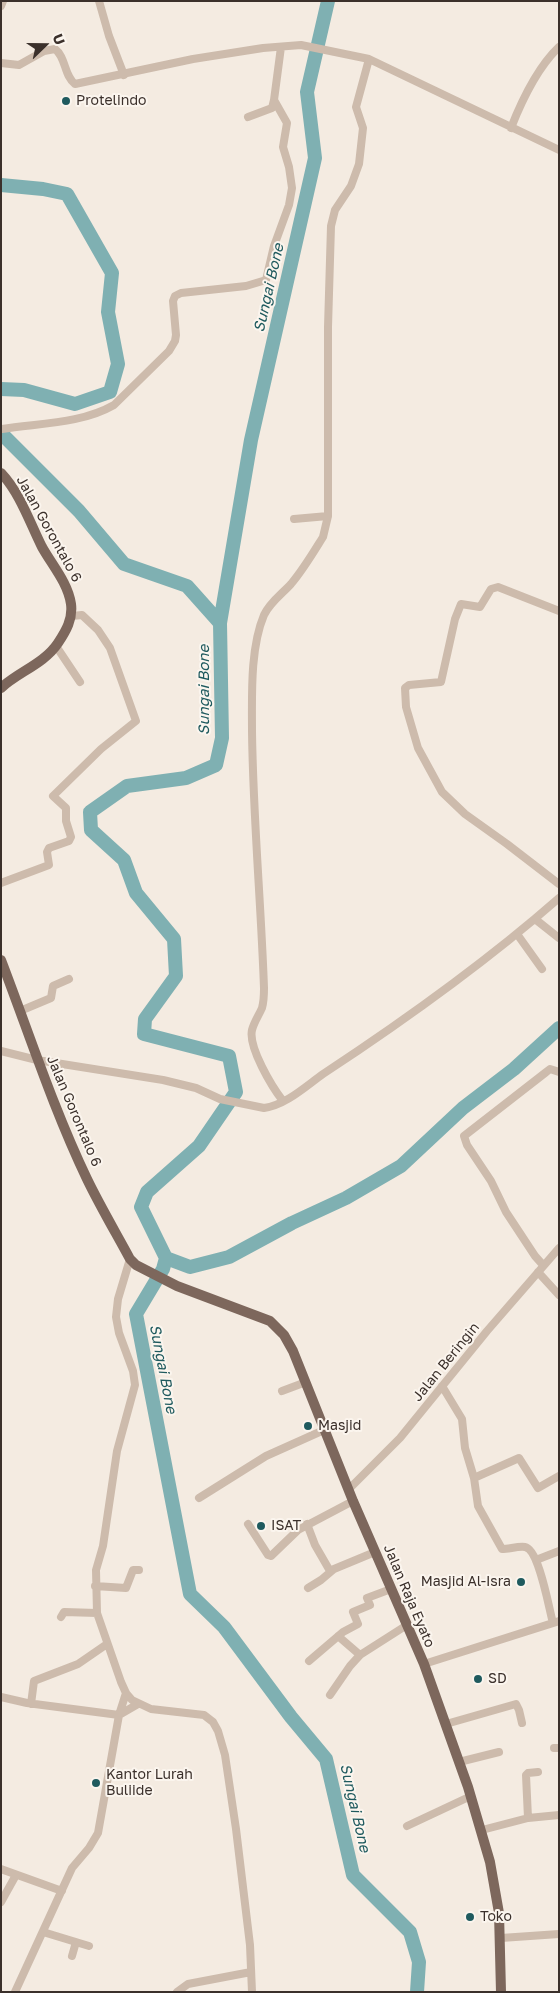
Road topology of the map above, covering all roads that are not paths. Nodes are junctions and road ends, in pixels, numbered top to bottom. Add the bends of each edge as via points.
1 (3, 1) edge
2 (99, 1) edge
3 (1, 6) edge
4 (281, 47) junction
5 (559, 47) edge
6 (369, 59) junction
7 (1, 63) edge
8 (124, 75) junction
9 (274, 100) junction
10 (248, 118) dead end
11 (511, 128) junction
12 (559, 150) edge
13 (2, 428) edge
14 (1, 473) edge
15 (328, 516) junction
16 (294, 519) dead end
17 (559, 611) edge
18 (72, 616) junction
19 (56, 646) junction
20 (80, 682) dead end
21 (1, 688) edge
22 (1, 883) edge
23 (559, 884) edge
24 (559, 898) edge
25 (535, 919) junction
26 (516, 934) junction
27 (559, 938) edge
28 (2, 962) edge
29 (542, 969) dead end
30 (69, 978) dead end
31 (20, 1011) junction
32 (1, 1051) edge
33 (37, 1060) junction
34 (559, 1072) edge
35 (283, 1101) junction
36 (559, 1248) edge
37 (133, 1262) junction
38 (541, 1268) junction
39 (559, 1295) edge
40 (306, 1382) junction
41 (442, 1386) junction
42 (282, 1391) dead end
43 (324, 1430) junction
44 (559, 1476) edge
45 (474, 1478) junction
46 (349, 1489) junction
47 (198, 1498) dead end
48 (353, 1501) junction
49 (248, 1524) dead end
50 (307, 1524) junction
51 (375, 1552) junction
52 (559, 1552) edge
53 (536, 1560) junction
54 (139, 1570) dead end
55 (330, 1571) junction
56 (95, 1586) junction
57 (308, 1588) dead end
58 (391, 1589) junction
59 (97, 1612) junction
60 (61, 1617) dead end
61 (556, 1622) edge
62 (407, 1625) junction
63 (338, 1636) junction
64 (107, 1644) junction
65 (360, 1655) junction
66 (310, 1660) dead end
67 (424, 1664) junction
68 (126, 1693) junction
69 (330, 1695) dead end
70 (1, 1697) edge
71 (31, 1704) junction
72 (138, 1704) junction
73 (119, 1715) junction
74 (522, 1723) dead end
75 (446, 1724) junction
76 (499, 1752) dead end
77 (459, 1762) junction
78 (538, 1772) dead end
79 (471, 1796) junction
80 (559, 1814) edge
81 (528, 1818) junction
82 (407, 1826) dead end
83 (482, 1830) junction
84 (1, 1869) edge
85 (16, 1875) junction
86 (62, 1891) junction
87 (1, 1902) edge
88 (43, 1932) junction
89 (559, 1934) edge
90 (501, 1938) junction
91 (76, 1942) junction
92 (89, 1946) dead end
93 (72, 1956) dead end
94 (251, 1972) junction
95 (15, 1992) edge
96 (177, 1992) edge
97 (252, 1992) edge
98 (502, 1992) edge

1 - 3 street
2 - 8 street
4 - 6 street via 301,45
4 - 8 street via 193,59
4 - 9 street
5 - 11 street via 539,72
6 - 11 street
6 - 15 street via 356,107 363,128 359,164 351,186 335,210 331,226
7 - 8 street via 19,65 52,49 59,53 74,83
9 - 10 street via 272,108
9 - 13 street via 287,122 283,147 292,188 266,280 176,296 173,301 176,341 107,409 72,420
11 - 12 street
14 - 18 main road, Jalan Gorontalo 6 via 66,588
15 - 16 street
15 - 35 street via 323,537 295,579 271,603 256,645 252,700 253,789 264,988 252,1042
17 - 23 street via 498,587 490,589 480,607 461,604 441,682 409,685 405,688 405,696 418,748 442,792 465,814
18 - 19 main road
18 - 22 street via 82,615 101,634 112,654 136,721 101,749 53,796 66,808 71,837 69,841 49,848 49,866
19 - 20 street
19 - 21 main road
24 - 25 street
25 - 26 street
25 - 27 street
26 - 29 street
26 - 35 street via 448,988
28 - 31 main road, Jalan Gorontalo 6
30 - 31 street via 53,986 50,998
31 - 33 main road, Jalan Gorontalo 6
32 - 33 street
33 - 35 street via 163,1080 196,1088 220,1099 264,1108
33 - 37 main road, Jalan Gorontalo 6 via 87,1180
34 - 38 street via 553,1069 545,1073 464,1136
36 - 38 street, Jalan Beringin
37 - 40 main road, Jalan Raja Eyato via 177,1286 270,1321 291,1346
37 - 56 street via 118,1299 116,1317 135,1385 117,1451
38 - 39 street
38 - 41 street, Jalan Beringin
40 - 42 street
40 - 43 main road, Jalan Raja Eyato
41 - 45 street via 462,1419 465,1448
41 - 46 street, Jalan Beringin via 400,1438
43 - 46 main road, Jalan Raja Eyato
43 - 47 street via 266,1456
44 - 45 street via 538,1488 519,1458
45 - 53 street via 478,1506 499,1547 526,1547
46 - 48 main road, Jalan Raja Eyato
48 - 50 street
48 - 51 main road, Jalan Raja Eyato
49 - 50 street via 270,1556
50 - 55 street
51 - 55 street
51 - 58 main road, Jalan Raja Eyato
52 - 53 street
53 - 61 street
54 - 56 street via 132,1570 126,1588
55 - 57 street
56 - 59 street
58 - 62 main road, Jalan Raja Eyato
58 - 63 street via 367,1598 370,1605 354,1612 358,1624
59 - 60 street via 64,1612
59 - 64 street
61 - 67 street
62 - 65 street
62 - 67 main road, Jalan Raja Eyato
63 - 65 street
63 - 66 street
64 - 68 street
64 - 71 street via 78,1664 34,1681
65 - 69 street
67 - 75 main road, Jalan Raja Eyato
68 - 72 street
68 - 73 street
70 - 71 street
71 - 73 street
72 - 73 street
72 - 94 street via 151,1709 204,1715 218,1731 236,1829
73 - 86 street via 98,1833 72,1868
74 - 75 street via 516,1704
75 - 77 main road, Jalan Raja Eyato
76 - 77 street
77 - 79 main road, Jalan Raja Eyato
78 - 81 street via 526,1775
79 - 82 street
79 - 83 main road, Jalan Raja Eyato
80 - 81 street
81 - 83 street
83 - 90 main road, Jalan Raja Eyato
84 - 85 street
85 - 86 street
85 - 87 street
86 - 88 street
88 - 91 street
88 - 95 street
89 - 90 street
90 - 98 main road, Jalan Raja Eyato
91 - 92 street
91 - 93 street
94 - 96 street via 188,1984
94 - 97 street

